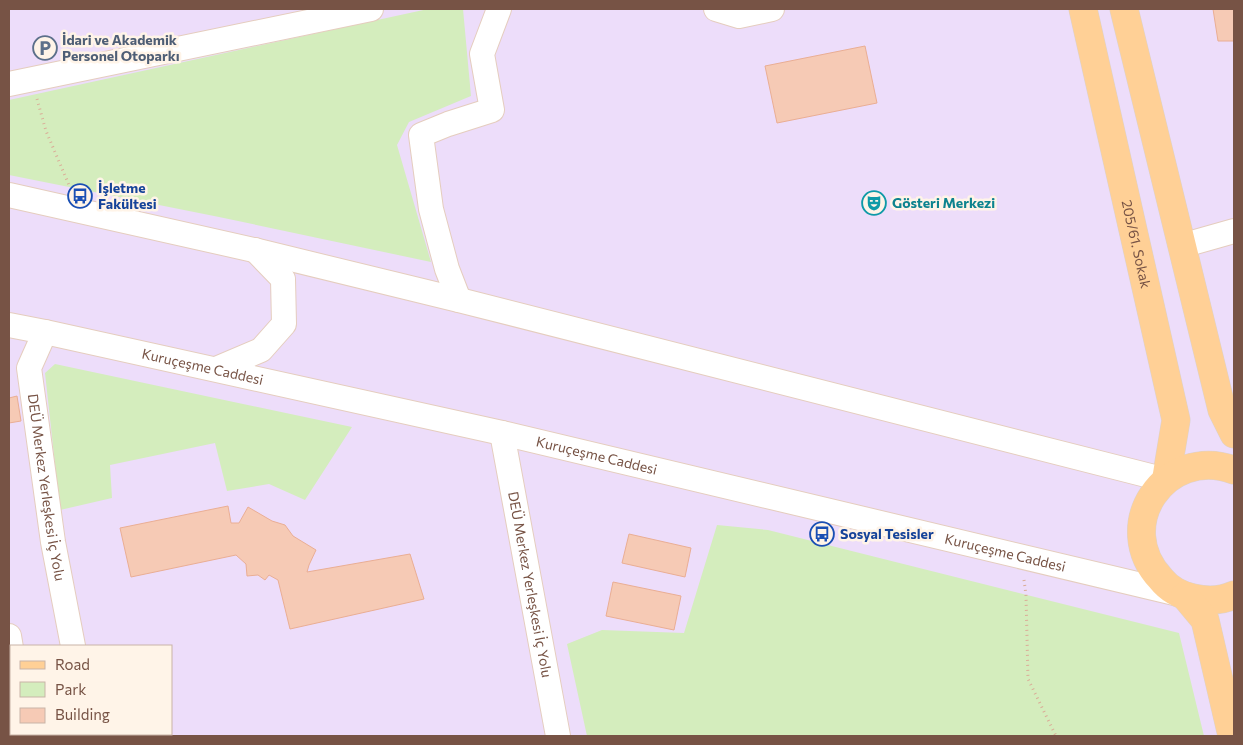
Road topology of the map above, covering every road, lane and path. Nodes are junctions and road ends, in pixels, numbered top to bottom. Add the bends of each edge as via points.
1 (366, 9) edge
2 (499, 9) edge
3 (716, 9) edge
4 (772, 9) edge
5 (1083, 9) edge
6 (1124, 9) edge
7 (32, 79) junction
8 (9, 84) edge
9 (70, 188) dead end
10 (9, 195) edge
11 (1234, 231) edge
12 (1181, 246) junction
13 (254, 250) junction
14 (458, 300) junction
15 (9, 326) edge
16 (45, 332) junction
17 (216, 369) junction
18 (502, 433) junction
19 (1234, 434) edge
20 (1234, 470) edge
21 (1166, 480) junction
22 (1020, 557) junction
23 (1234, 595) edge
24 (1184, 596) junction
25 (72, 645) edge
26 (558, 736) edge
27 (1056, 736) edge
28 (1232, 736) edge

1 - 7 street
2 - 14 street via 482,54 492,110 421,135 430,209
3 - 4 street via 739,16
5 - 21 main road, 205/61. Sokak via 1176,420
6 - 12 main road
7 - 8 street
7 - 9 path via 46,131
10 - 13 street
11 - 12 street
12 - 19 main road via 1222,410
13 - 14 street
13 - 17 street via 283,279 284,324 261,350
14 - 21 street
15 - 16 street, Kuruçeşme Caddesi
16 - 17 street, Kuruçeşme Caddesi
16 - 25 street, DEÜ Merkez Yerleşkesi İç Yolu via 30,368 53,542
17 - 18 street, Kuruçeşme Caddesi
18 - 22 street, Kuruçeşme Caddesi
18 - 26 street, DEÜ Merkez Yerleşkesi İç Yolu
20 - 21 main road via 1206,465 1184,469
21 - 24 main road via 1152,495 1144,513 1141,533 1144,553 1153,571 1167,586
22 - 24 street, Kuruçeşme Caddesi
22 - 27 path via 1026,595 1028,678
23 - 24 main road via 1205,600
24 - 28 main road via 1205,620

